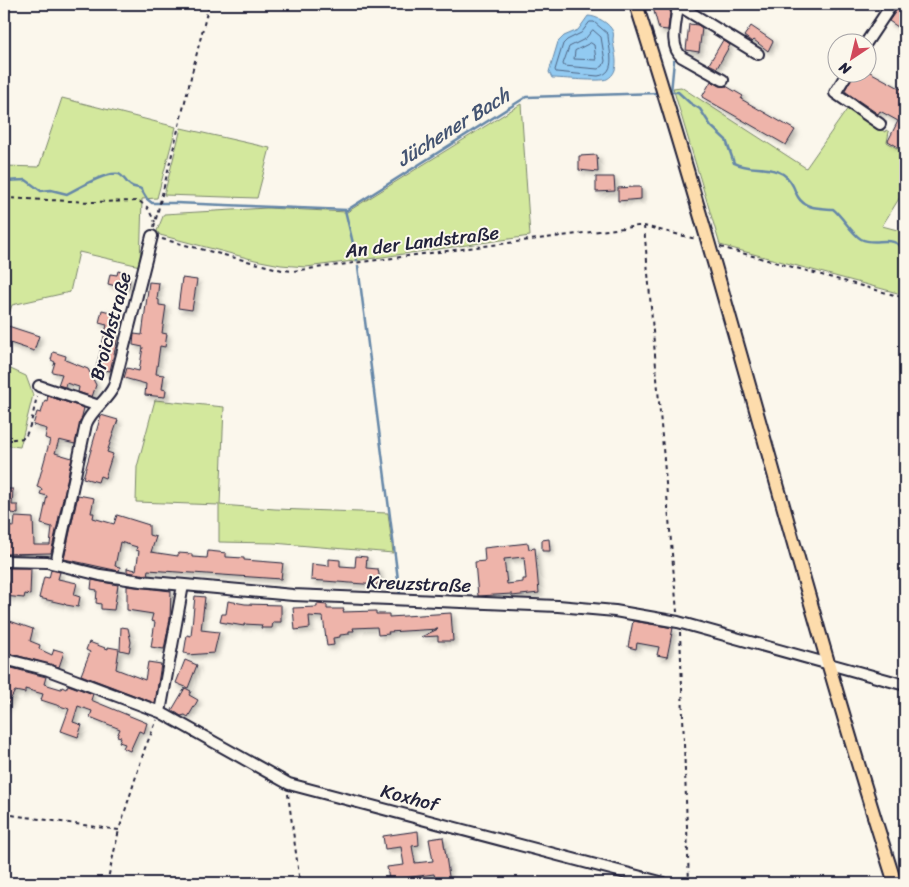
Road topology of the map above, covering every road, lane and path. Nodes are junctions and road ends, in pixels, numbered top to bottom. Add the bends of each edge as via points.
1 (209, 4) edge
2 (636, 4) edge
3 (892, 4) edge
4 (680, 6) edge
5 (873, 32) edge
6 (758, 54) dead end
7 (723, 80) dead end
8 (842, 82) edge
9 (880, 124) dead end
10 (4, 198) edge
11 (644, 226) junction
12 (152, 236) joint
13 (704, 242) junction
14 (905, 298) edge
15 (40, 386) joint
16 (98, 406) junction
17 (4, 440) edge
18 (4, 561) edge
19 (56, 564) junction
20 (184, 585) junction
21 (679, 622) junction
22 (4, 659) edge
23 (829, 663) junction
24 (905, 685) edge
25 (160, 712) junction
26 (287, 783) junction
27 (4, 814) edge
28 (119, 830) junction
29 (107, 883) edge
30 (300, 883) edge
31 (664, 883) edge
32 (689, 883) edge
33 (895, 883) edge

1 - 10 path via 155,222 147,207 137,201
2 - 13 main road via 669,108
3 - 5 street
4 - 6 street
4 - 7 street via 674,44 676,52
8 - 9 street via 835,93
11 - 12 path, An der Landstraße via 293,271
11 - 13 path, An der Landstraße
11 - 21 path
12 - 16 street, Broichstraße via 115,383 110,394
13 - 14 path, An der Landstraße
13 - 23 main road
15 - 16 street
15 - 17 path via 25,438
16 - 19 street, Broichstraße via 86,424
18 - 19 street, Kreuzstraße
19 - 20 street, Kreuzstraße via 114,577
20 - 21 street, Kreuzstraße via 334,597 558,606 615,611
20 - 25 street
21 - 23 street, Kreuzstraße
21 - 32 path
22 - 25 street, Koxhof via 48,670
23 - 24 street, Kreuzstraße
23 - 33 main road
25 - 26 street, Koxhof
25 - 28 path via 144,748
26 - 30 path
26 - 31 street, Koxhof
27 - 28 path
28 - 29 path

